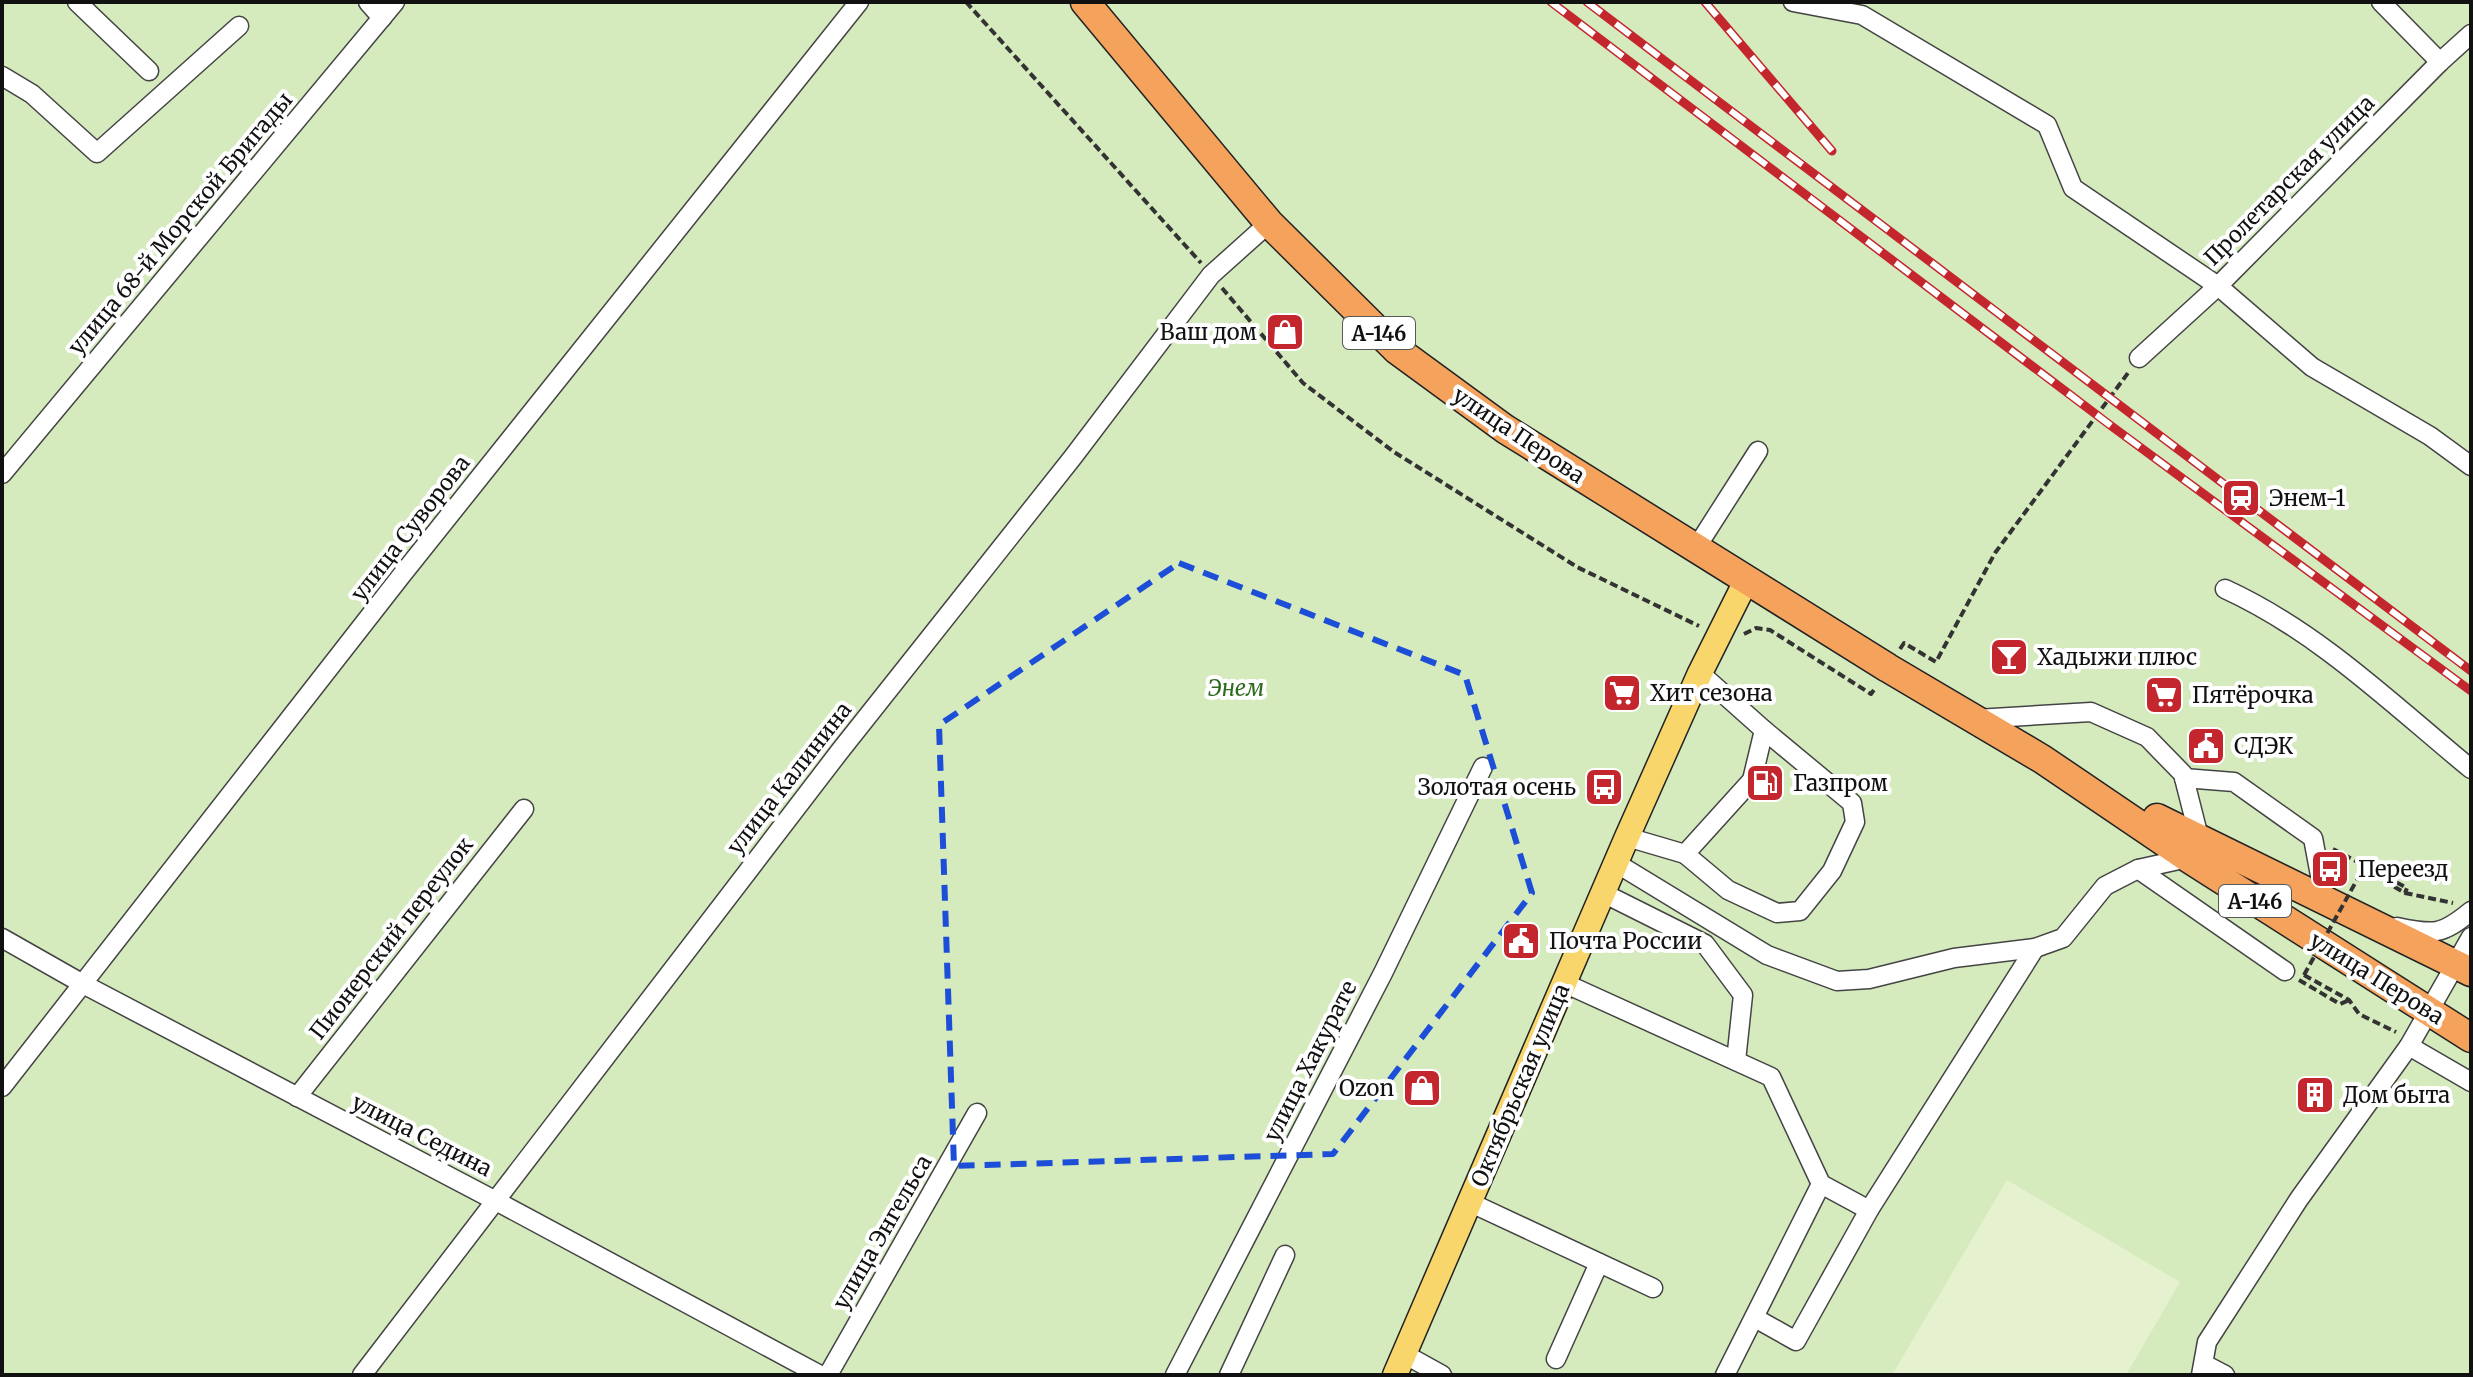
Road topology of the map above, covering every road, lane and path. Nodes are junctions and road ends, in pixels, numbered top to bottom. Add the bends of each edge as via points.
1 (77, 2) edge
2 (368, 2) edge
3 (395, 2) edge
4 (859, 2) edge
5 (966, 2) edge
6 (1085, 2) edge
7 (1793, 2) edge
8 (2381, 2) edge
9 (382, 18) junction
10 (239, 26) dead end
11 (2471, 34) edge
12 (2440, 62) junction
13 (149, 71) dead end
14 (2, 76) edge
15 (1269, 223) junction
16 (1211, 275) junction
17 (2218, 286) junction
18 (2139, 358) joint
19 (1758, 451) dead end
20 (2471, 466) edge
21 (2, 474) edge
22 (1696, 548) junction
23 (1747, 579) junction
24 (2225, 589) dead end
25 (1718, 635) junction
26 (1888, 668) junction
27 (1700, 673) junction
28 (1976, 719) junction
29 (1764, 730) junction
30 (1483, 767) dead end
31 (2471, 769) edge
32 (2184, 778) junction
33 (524, 809) dead end
34 (1627, 837) junction
35 (2313, 838) junction
36 (2194, 849) junction
37 (1685, 854) junction
38 (1616, 863) junction
39 (2138, 869) junction
40 (1603, 893) junction
41 (2405, 893) junction
42 (2325, 902) junction
43 (2464, 908) edge
44 (2366, 921) junction
45 (2471, 937) edge
46 (2, 938) edge
47 (2035, 948) junction
48 (2463, 969) edge
49 (2285, 971) joint
50 (1564, 983) junction
51 (83, 984) junction
52 (2349, 1000) junction
53 (2429, 1011) junction
54 (2471, 1038) edge
55 (2411, 1043) junction
56 (1736, 1061) junction
57 (2471, 1082) edge
58 (2, 1087) edge
59 (297, 1097) junction
60 (977, 1113) dead end
61 (1821, 1184) junction
62 (496, 1201) junction
63 (1469, 1202) junction
64 (1869, 1210) junction
65 (1285, 1255) dead end
66 (1599, 1263) junction
67 (1653, 1288) dead end
68 (1755, 1318) junction
69 (1556, 1359) dead end
70 (1399, 1364) edge
71 (2203, 1370) edge
72 (362, 1375) edge
73 (820, 1375) edge
74 (828, 1375) edge
75 (1175, 1375) edge
76 (1229, 1375) edge
77 (1442, 1375) edge
78 (1725, 1375) edge
79 (2225, 1375) edge

1 - 13 street
2 - 9 street
3 - 9 street, улица 68-й Морской Бригады
4 - 51 street, улица Суворова
5 - 16 path
6 - 15 highway, улица Перова / А-146
7 - 17 street via 1862,15 2047,125 2073,188
8 - 12 street
9 - 21 street, улица 68-й Морской Бригады
10 - 14 street via 97,153 32,94
11 - 12 street, Пролетарская улица
12 - 17 street, Пролетарская улица
15 - 16 street, улица Калинина
15 - 22 highway, улица Перова / А-146 via 1397,350 1505,429
16 - 25 path via 1303,383 1394,452 1577,567
16 - 62 street, улица Калинина
17 - 18 street, Пролетарская улица
17 - 20 street via 2312,367
18 - 26 path via 1995,553 1936,662 1904,643
19 - 22 street
22 - 23 highway, улица Перова / А-146
23 - 25 main road, Октябрьская улица
23 - 26 highway, улица Перова / А-146
24 - 31 street via 2262,606 2371,683
25 - 26 path via 1733,639 1756,628 1770,630 1871,694
25 - 27 main road, Октябрьская улица
26 - 28 highway, улица Перова / А-146
27 - 29 street
27 - 34 main road, Октябрьская улица
28 - 32 street via 2091,712 2147,737
28 - 36 highway, улица Перова / А-146
29 - 37 street via 1752,780
29 - 37 street via 1852,803 1855,822 1832,871 1800,911 1777,913 1728,890
30 - 75 street, улица Хакурате
32 - 35 street via 2234,782
32 - 36 street
33 - 59 street, Пионерский переулок
34 - 37 street
34 - 38 main road, Октябрьская улица
35 - 41 path via 2407,888
35 - 42 street
36 - 39 street
36 - 42 highway, улица Перова / А-146
36 - 53 highway, улица Перова / А-146
38 - 40 main road, Октябрьская улица
38 - 47 street via 1767,955 1837,981
39 - 47 street via 2105,886 2063,938
39 - 49 street
40 - 50 main road, Октябрьская улица
40 - 56 street via 1705,944 1743,995
41 - 43 path
41 - 52 path, bridge via 2363,869 2304,975
42 - 44 highway, улица Перова / А-146
43 - 44 street via 2454,926 2433,933
44 - 48 highway, улица Перова / А-146
45 - 48 street
46 - 51 street, улица Седина
47 - 64 street
48 - 53 street
49 - 52 path via 2340,1004
50 - 56 street
50 - 63 main road, Октябрьская улица
51 - 58 street, улица Суворова
51 - 59 street, улица Седина
52 - 55 path via 2359,1014
53 - 54 highway, улица Перова / А-146
53 - 55 street
55 - 57 street
55 - 71 street via 2299,1199 2207,1342
56 - 61 street via 1771,1077
59 - 62 street, улица Седина
60 - 74 street, улица Энгельса
61 - 64 street
61 - 68 street
62 - 72 street, улица Калинина
62 - 73 street, улица Седина
63 - 66 street
63 - 70 main road, Октябрьская улица
64 - 68 street via 1796,1341
65 - 76 street
66 - 67 street
66 - 69 street
68 - 78 street
70 - 77 street
71 - 79 street

